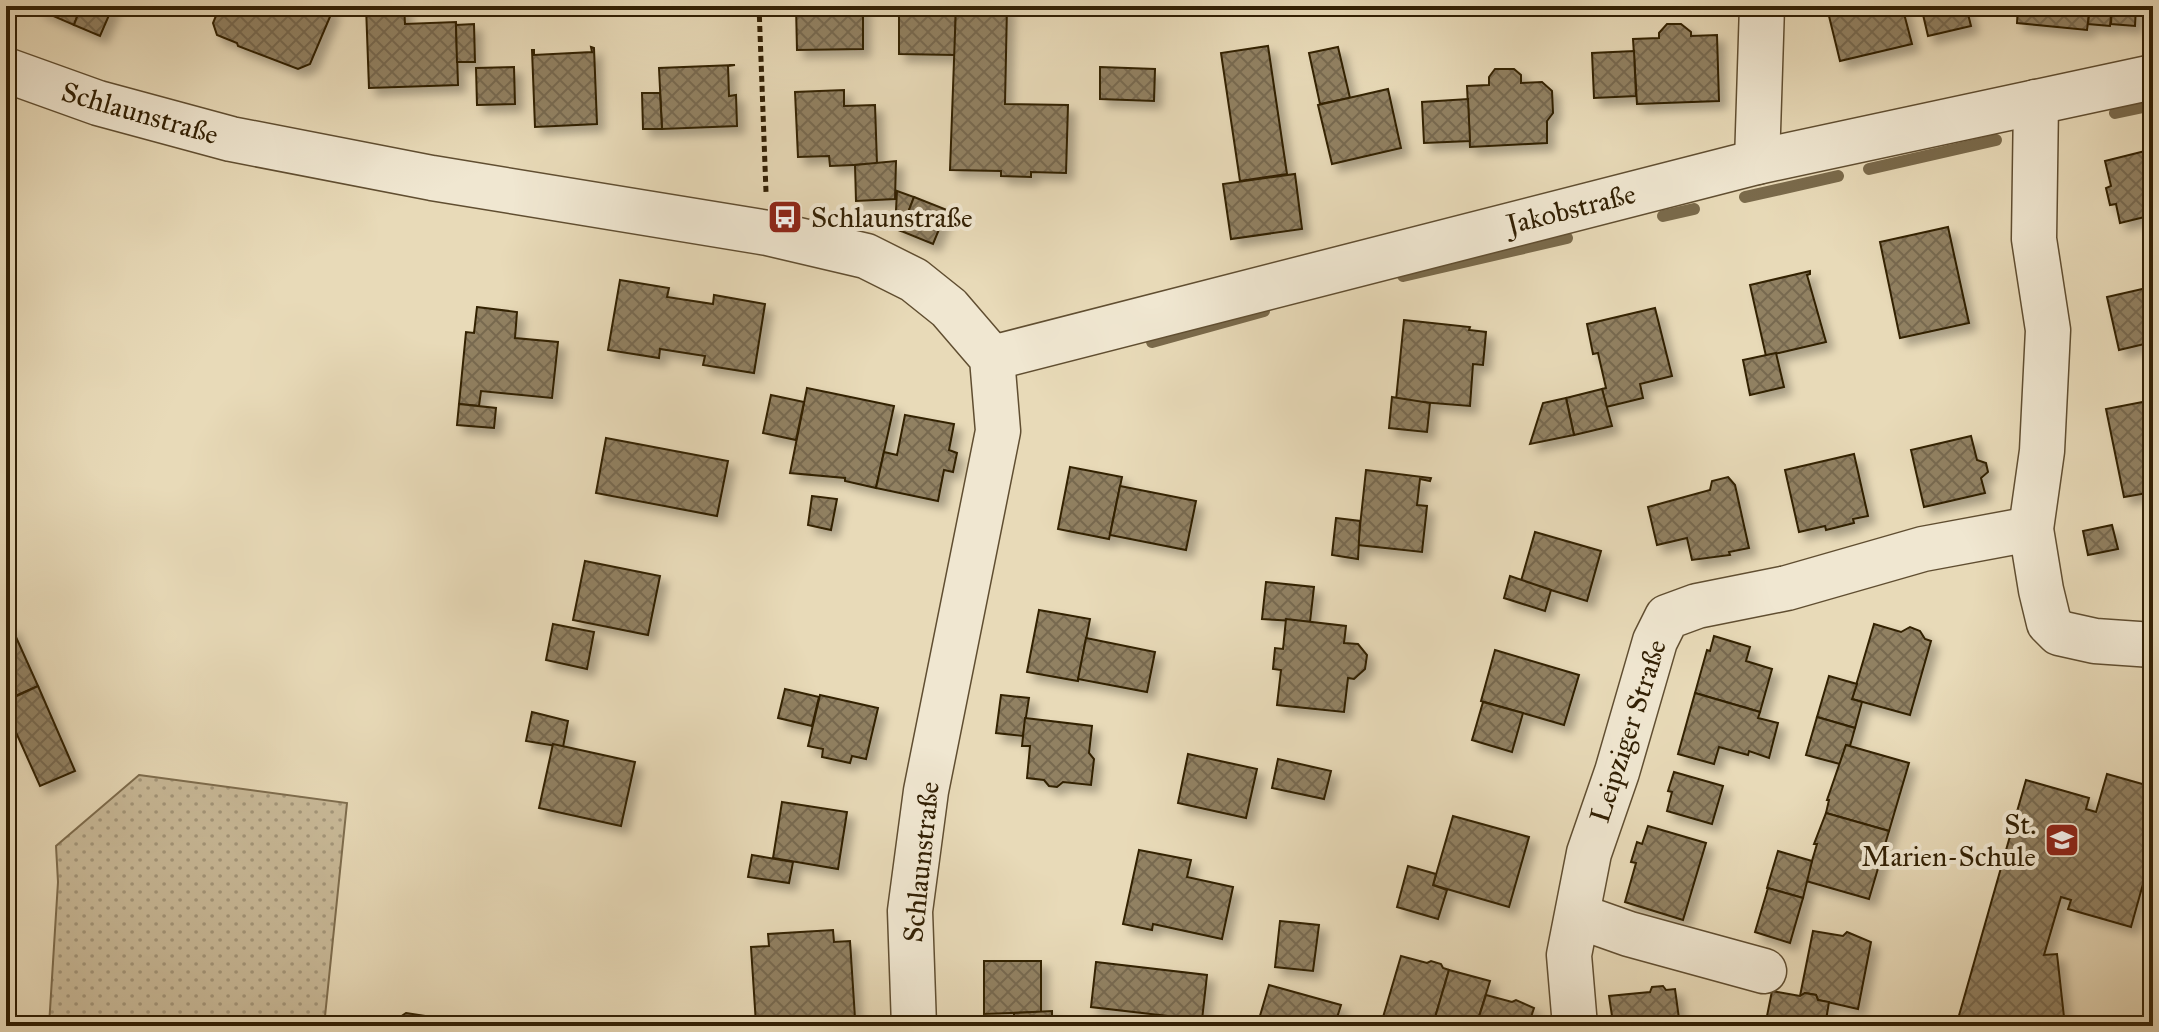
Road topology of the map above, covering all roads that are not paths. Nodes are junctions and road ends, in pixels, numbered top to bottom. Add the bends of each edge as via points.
1 (1762, 6) edge
2 (6, 70) edge
3 (2153, 77) edge
4 (2036, 102) junction
5 (1757, 162) junction
6 (992, 358) junction
7 (2031, 529) junction
8 (2153, 645) edge
9 (1578, 916) junction
10 (1764, 971) dead end
11 (914, 1026) edge
12 (1575, 1026) edge

1 - 5 street
2 - 6 street, Schlaunstraße via 98,103 231,139 768,233 866,256 914,280 949,308
3 - 4 street, Jakobstraße
4 - 5 street, Jakobstraße
4 - 7 street via 2034,239 2048,330 2042,451
5 - 6 street, Jakobstraße
6 - 11 street, Schlaunstraße via 998,431 926,791 910,911
7 - 8 street via 2049,623 2059,633
7 - 9 street, Leipziger Straße via 1923,549 1667,617 1589,853
9 - 10 street
9 - 12 street, Leipziger Straße via 1569,955

